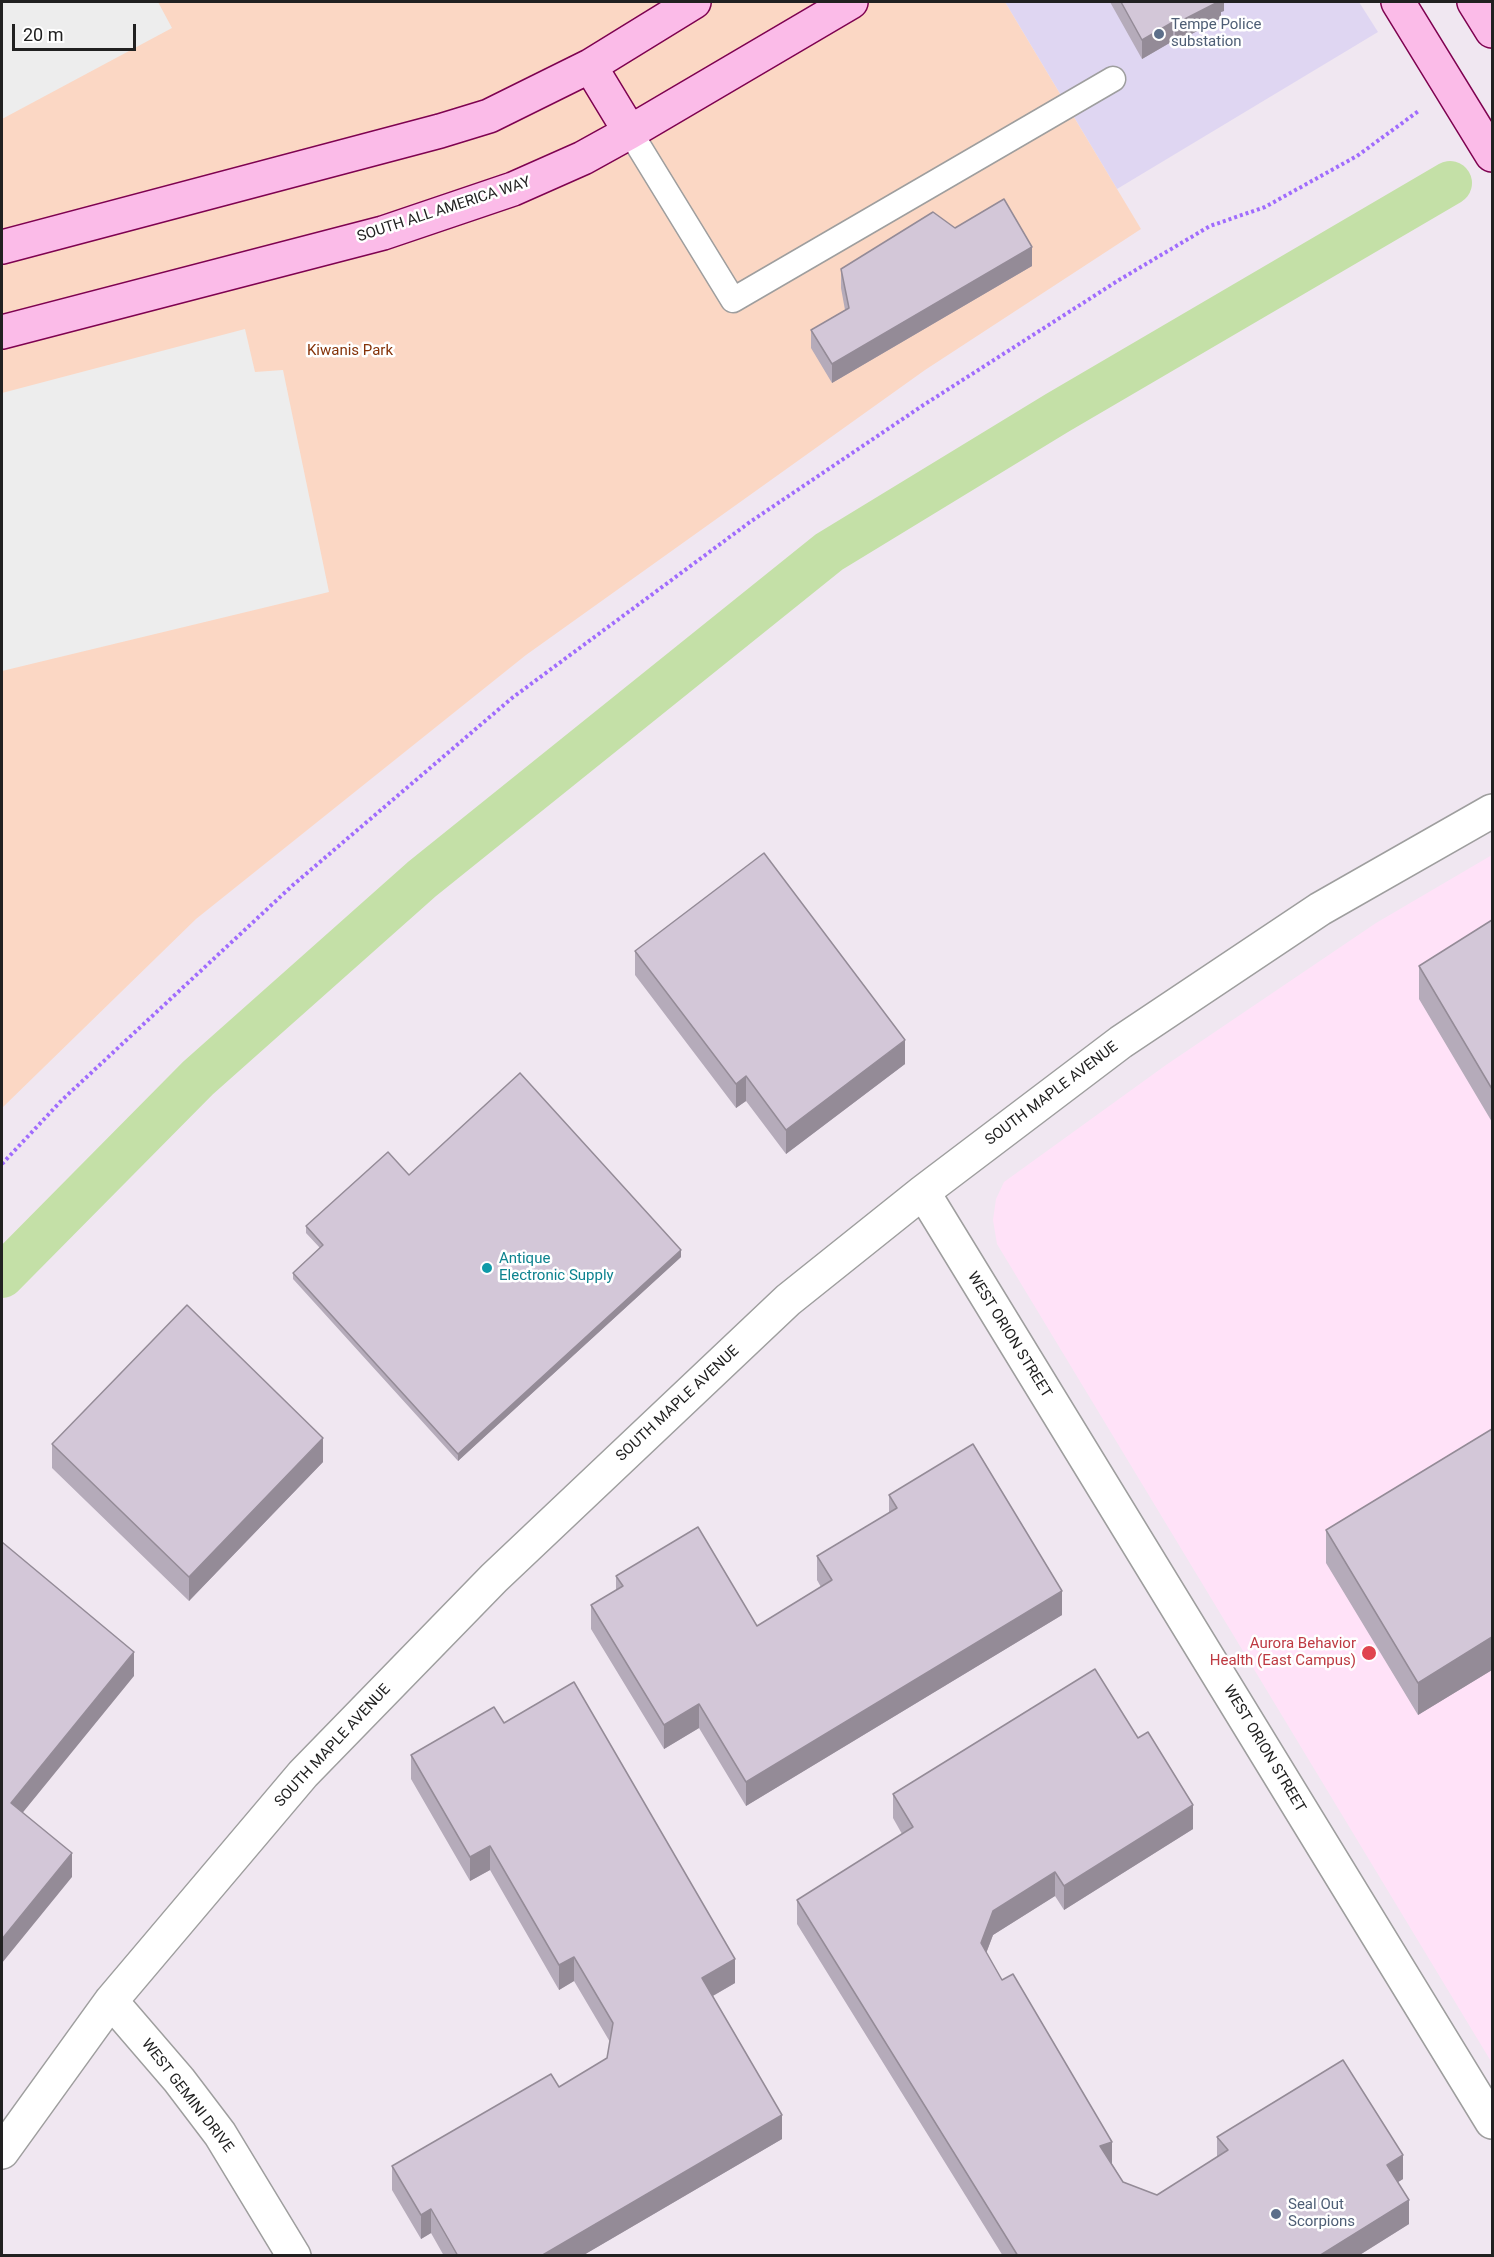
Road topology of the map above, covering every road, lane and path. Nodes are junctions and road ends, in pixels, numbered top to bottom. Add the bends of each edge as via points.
1 (694, 2) edge
2 (851, 2) edge
3 (1398, 2) edge
4 (1474, 2) edge
5 (1492, 31) edge
6 (590, 66) junction
7 (1113, 78) dead end
8 (1420, 110) dead end
9 (630, 132) junction
10 (1484, 141) edge
11 (2, 247) edge
12 (2, 332) edge
13 (1492, 811) edge
14 (2, 1164) edge
15 (922, 1192) junction
16 (111, 2001) junction
17 (1492, 2122) edge
18 (2, 2152) edge
19 (294, 2256) edge

1 - 6 street
2 - 9 street, SOUTH ALL AMERICA WAY
3 - 10 street
4 - 5 street
6 - 9 street
6 - 11 street via 489,116
7 - 9 lane via 733,300
8 - 14 path via 1357,156 1265,207 1210,226 1119,280 922,406 750,522 521,691 293,885 62,1100
9 - 12 street, SOUTH ALL AMERICA WAY via 513,189 383,233
13 - 15 street, SOUTH MAPLE AVENUE via 1306,918 1120,1042
15 - 16 street, SOUTH MAPLE AVENUE via 788,1300 494,1578 303,1774
15 - 17 street, WEST ORION STREET
16 - 18 street, SOUTH MAPLE AVENUE
16 - 19 street, WEST GEMINI DRIVE via 220,2134

